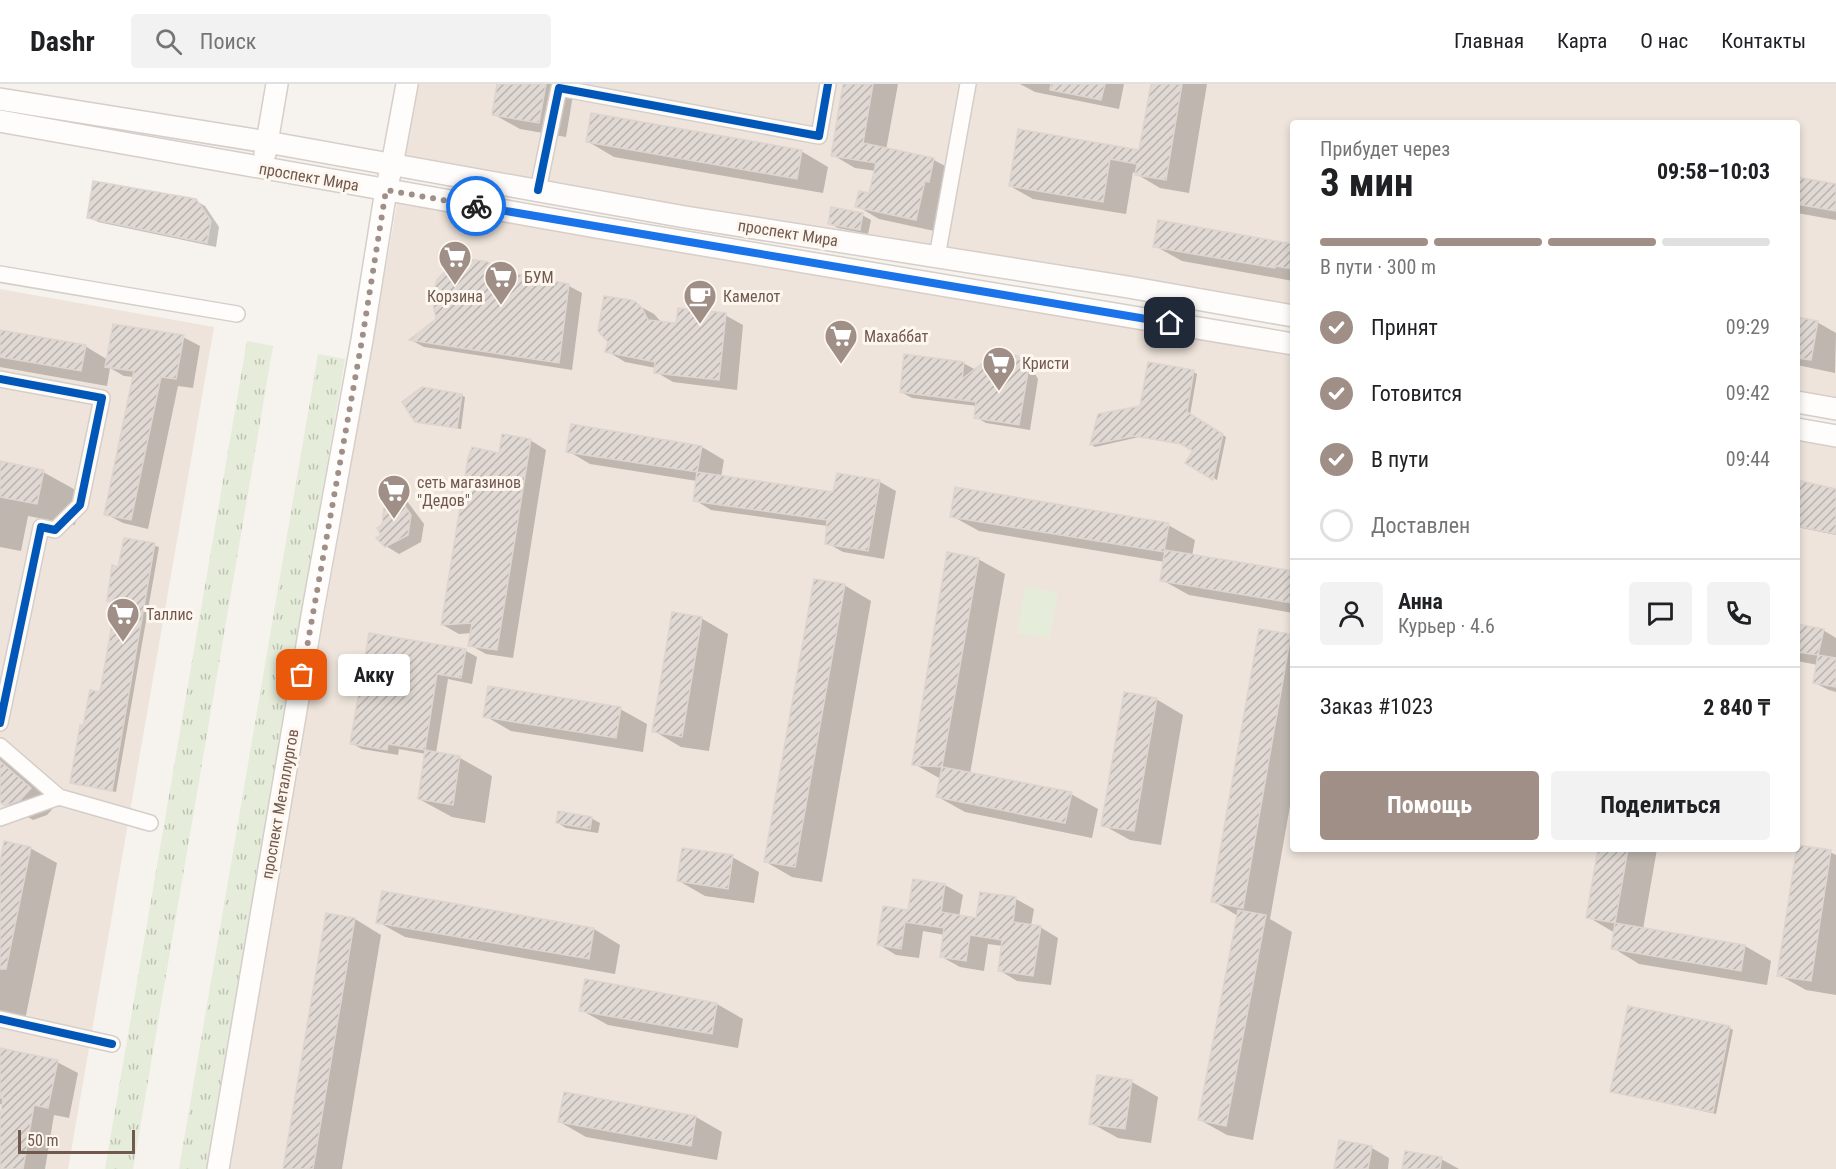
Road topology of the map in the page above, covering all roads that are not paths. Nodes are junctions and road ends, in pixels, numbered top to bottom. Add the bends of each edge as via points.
1 (277, 84) edge
2 (407, 84) edge
3 (828, 84) edge
4 (968, 84) edge
5 (558, 86) edge
6 (0, 99) edge
7 (0, 121) edge
8 (267, 142) junction
9 (392, 165) junction
10 (262, 169) junction
11 (386, 190) junction
12 (538, 190) junction
13 (685, 217) junction
14 (596, 227) junction
15 (937, 257) junction
16 (0, 274) edge
17 (237, 314) dead end
18 (1290, 316) edge
19 (1290, 343) edge
20 (0, 379) edge
21 (1800, 403) edge
22 (1836, 409) edge
23 (1800, 430) edge
24 (1836, 436) edge
25 (0, 723) edge
26 (0, 746) edge
27 (59, 797) junction
28 (0, 818) edge
29 (150, 824) dead end
30 (0, 1019) edge
31 (112, 1044) dead end
32 (218, 1169) edge

1 - 8 main road
2 - 9 main road, проспект Металлургов
3 - 5 street via 819,136
4 - 15 street
5 - 12 street
6 - 8 main road, проспект Мира
7 - 10 main road, проспект Мира
8 - 9 main road, проспект Мира
8 - 10 main road
9 - 11 main road, проспект Металлургов
9 - 12 main road, проспект Мира
10 - 11 main road, проспект Мира
11 - 14 main road, проспект Мира
11 - 32 main road, проспект Металлургов
12 - 13 main road, проспект Мира
13 - 14 main road via 616,216 603,219
13 - 15 main road, проспект Мира
14 - 19 main road, проспект Мира
15 - 18 main road, проспект Мира
16 - 17 street
20 - 25 street via 102,398 80,505 55,530 41,527
21 - 22 main road
23 - 24 main road
26 - 27 street
27 - 28 street
27 - 29 street
30 - 31 street

